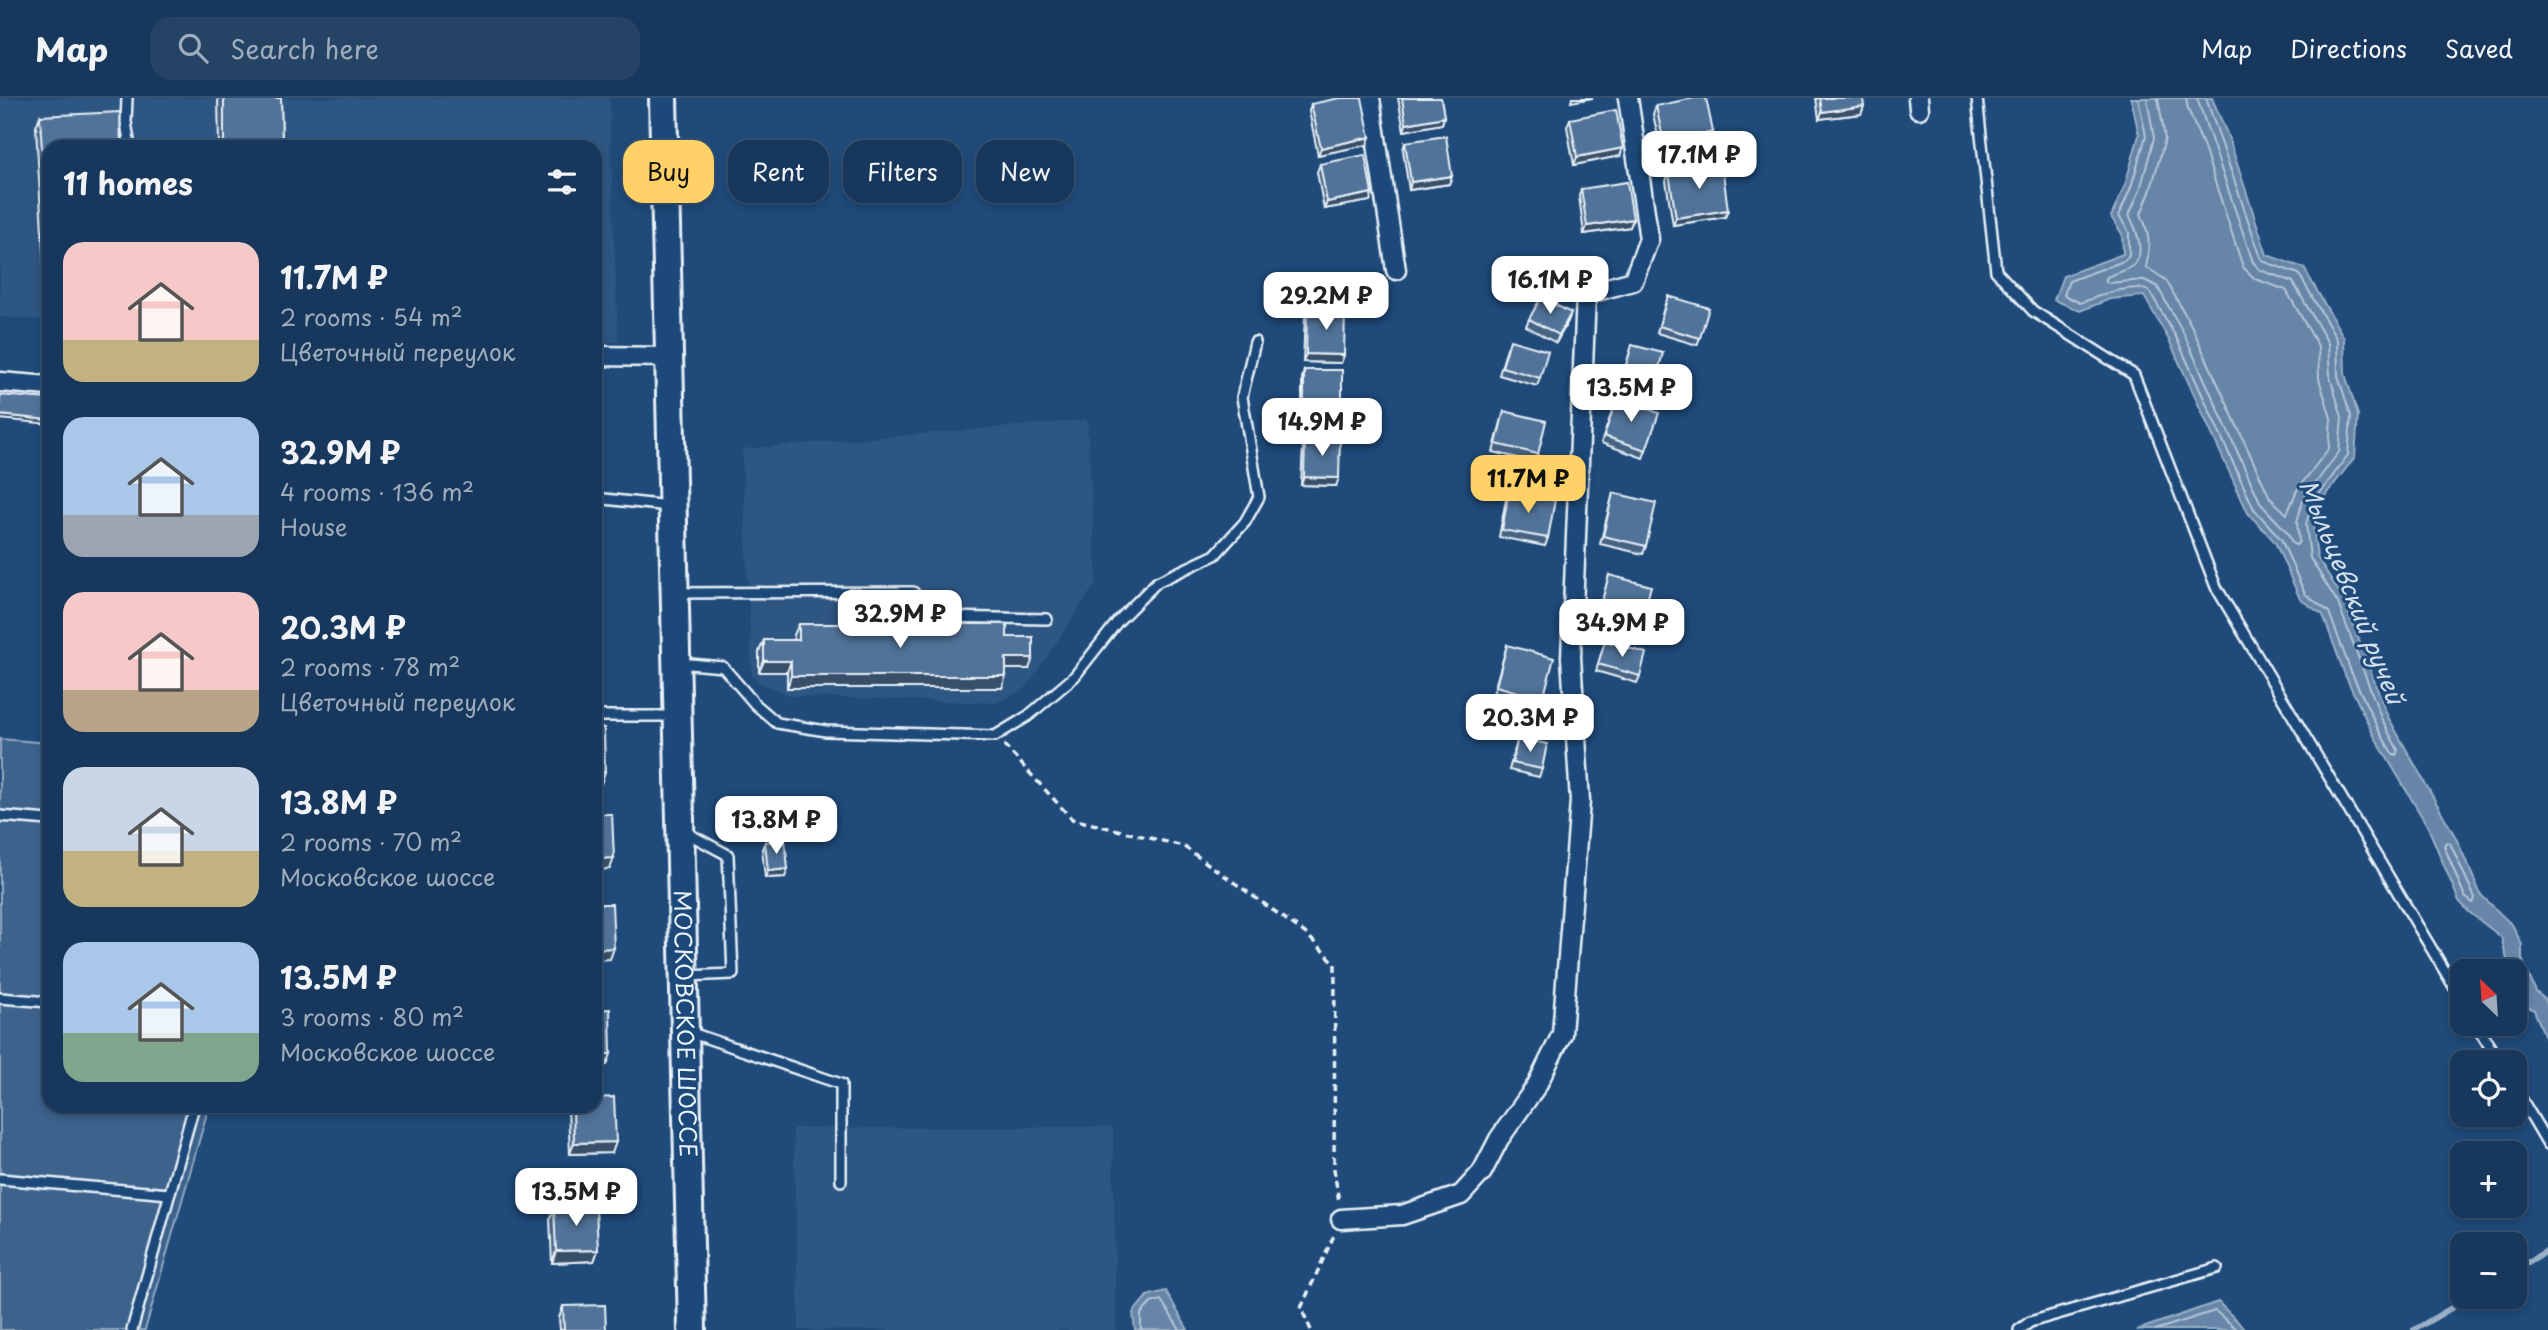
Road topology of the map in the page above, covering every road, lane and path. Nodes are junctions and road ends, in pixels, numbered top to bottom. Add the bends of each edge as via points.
1 (127, 98) edge
2 (663, 98) edge
3 (1370, 98) edge
4 (1628, 98) edge
5 (1978, 98) edge
6 (129, 140) edge
7 (1396, 270) dead end
8 (1255, 342) dead end
9 (602, 356) edge
10 (668, 356) junction
11 (0, 382) edge
12 (42, 385) edge
13 (602, 499) edge
14 (674, 506) junction
15 (676, 593) junction
16 (1047, 619) dead end
17 (678, 662) junction
18 (602, 716) edge
19 (679, 716) junction
20 (995, 736) junction
21 (0, 816) edge
22 (42, 819) edge
23 (681, 830) junction
24 (684, 976) junction
25 (2450, 980) edge
26 (0, 998) edge
27 (42, 1001) edge
28 (686, 1031) junction
29 (2527, 1108) edge
30 (192, 1113) edge
31 (2548, 1144) edge
32 (0, 1179) edge
33 (841, 1181) dead end
34 (169, 1195) junction
35 (1341, 1219) junction
36 (2217, 1268) dead end
37 (132, 1330) edge
38 (692, 1330) edge
39 (1311, 1330) edge
40 (2019, 1330) edge

1 - 6 lane
2 - 10 main road, МОСКОВСКОЕ ШОССЕ
3 - 7 street
4 - 35 street via 1649,239 1633,281 1586,294 1571,657 1580,801 1562,1034 1537,1085 1482,1172 1461,1195 1402,1215
5 - 25 lane via 1996,271 2033,311 2134,375 2216,587
8 - 20 lane via 1242,397 1259,497 1245,522 1215,555 1157,582 1118,621 1074,677 1028,716
9 - 10 street
10 - 14 main road, МОСКОВСКОЕ ШОССЕ
11 - 12 street
13 - 14 lane
14 - 15 main road, МОСКОВСКОЕ ШОССЕ
15 - 16 lane via 913,592 936,617
15 - 17 main road, МОСКОВСКОЕ ШОССЕ
17 - 19 main road, МОСКОВСКОЕ ШОССЕ
17 - 20 lane via 723,667 777,723 825,731
18 - 19 lane
19 - 23 main road, МОСКОВСКОЕ ШОССЕ
20 - 35 path via 1072,819 1183,846 1305,933 1335,963 1334,1169
21 - 22 lane
23 - 24 main road, МОСКОВСКОЕ ШОССЕ
23 - 24 lane via 728,855 733,974
24 - 28 main road, МОСКОВСКОЕ ШОССЕ
26 - 27 lane
28 - 33 lane via 841,1084
28 - 38 main road, МОСКОВСКОЕ ШОССЕ
29 - 31 lane
30 - 34 lane
32 - 34 lane
34 - 37 lane
35 - 39 path via 1301,1308
36 - 40 lane via 2030,1322

